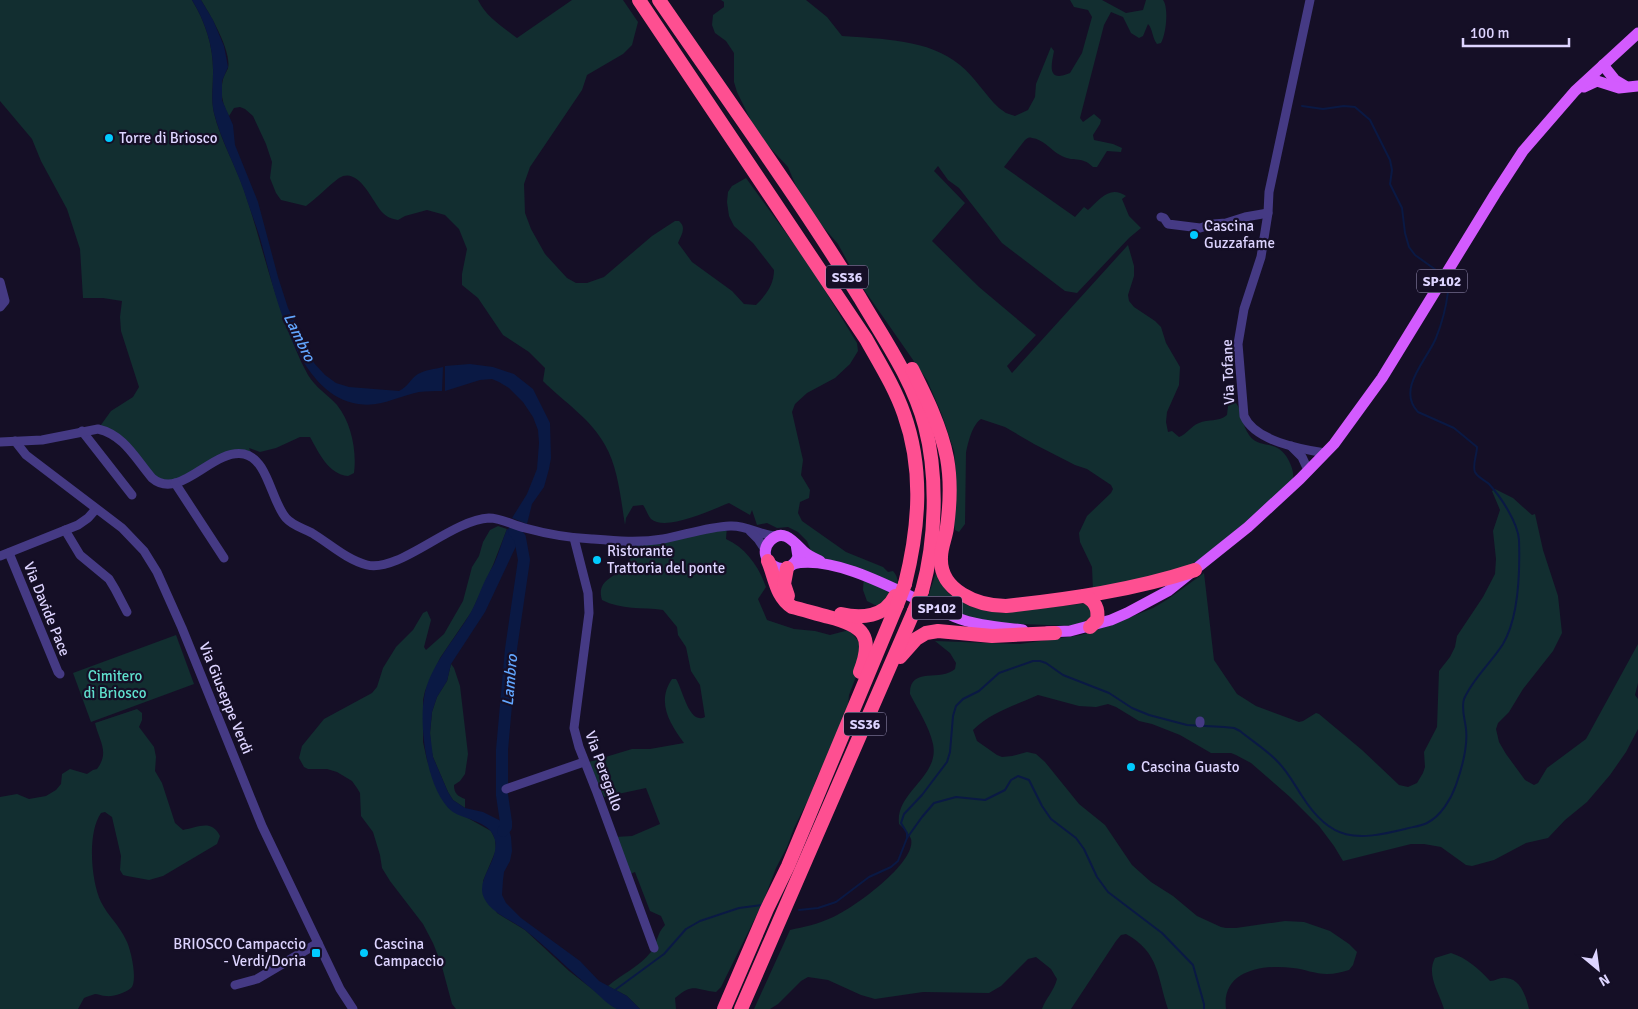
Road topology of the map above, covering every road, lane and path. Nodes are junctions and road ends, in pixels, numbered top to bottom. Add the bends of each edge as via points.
1 (639, 0) edge
2 (659, 0) edge
3 (1310, 0) edge
4 (1638, 34) edge
5 (1603, 65) junction
6 (1604, 82) junction
7 (1635, 87) edge
8 (1575, 91) junction
9 (1268, 213) junction
10 (1161, 217) dead end
11 (830, 249) junction
12 (0, 282) edge
13 (2, 305) edge
14 (82, 431) junction
15 (0, 441) edge
16 (15, 442) junction
17 (1291, 446) junction
18 (1325, 453) junction
19 (26, 454) junction
20 (1308, 470) junction
21 (175, 483) junction
22 (132, 495) dead end
23 (96, 509) junction
24 (743, 526) junction
25 (65, 530) junction
26 (777, 536) junction
27 (574, 538) junction
28 (796, 544) junction
29 (9, 552) junction
30 (0, 556) edge
31 (767, 556) junction
32 (224, 558) dead end
33 (825, 564) junction
34 (790, 566) junction
35 (1194, 570) junction
36 (1084, 596) junction
37 (896, 600) junction
38 (128, 612) dead end
39 (1090, 627) junction
40 (1055, 633) junction
41 (60, 674) dead end
42 (584, 762) junction
43 (824, 780) junction
44 (506, 789) dead end
45 (816, 837) junction
46 (318, 942) junction
47 (654, 948) dead end
48 (236, 986) dead end
49 (354, 1009) edge
50 (724, 1009) edge
51 (741, 1009) edge

1 - 37 highway, SS36, bridge via 866,339 888,378 908,427 918,487 916,528
2 - 11 highway, SS36
3 - 9 street, Via Tofane via 1269,192
4 - 5 main road
5 - 6 main road
5 - 7 main road via 1618,83
5 - 8 main road, SP102
6 - 7 main road via 1619,88
6 - 8 main road via 1594,81
8 - 18 main road, SP102 via 1523,151 1382,378
9 - 10 street via 1200,228 1168,224
9 - 17 street, Via Tofane via 1261,257 1243,314 1238,344 1240,380 1248,425 1258,433
11 - 36 highway via 906,360 938,428 947,458 947,526 941,557 949,584 957,592 996,606
11 - 45 highway, SS36, bridge via 894,356 925,424 931,465 933,528 922,591
12 - 13 street via 5,300
14 - 16 street
14 - 21 street via 98,429 112,433 158,483
14 - 22 street
15 - 16 street
15 - 19 street
16 - 19 street, Via Giuseppe Verdi
17 - 18 street, Via Tofane
17 - 20 street
18 - 20 main road, SP102
19 - 23 street, Via Giuseppe Verdi
20 - 35 main road, SP102 via 1248,527
21 - 27 street via 232,454 247,455 259,464 276,504 289,522 368,566 396,561 465,524 488,518
21 - 32 street
23 - 25 street via 78,525
23 - 46 street, Via Giuseppe Verdi via 122,528 144,551 157,572 262,826
24 - 26 street
24 - 27 street via 709,528 654,541
24 - 31 street via 753,534
25 - 29 street
25 - 38 street via 80,555 116,589
26 - 28 main road via 790,537
26 - 31 main road via 769,542
27 - 42 street, Via Peregallo via 582,563 589,613 574,728
28 - 33 main road, SP102
28 - 34 main road via 798,557
29 - 30 street
29 - 41 street, Via Davide Pace
31 - 34 main road via 777,568
31 - 43 highway via 779,593 787,604 848,622 859,629 866,643 866,657
33 - 34 main road, SP102 via 807,562
33 - 40 main road, SP102 via 854,572 969,622
34 - 37 highway via 784,584 787,595 798,603 866,617 880,612
35 - 36 highway via 1142,585
35 - 39 main road, SP102 via 1148,603
36 - 39 highway via 1094,602 1097,610 1096,620
37 - 43 highway, SS36
39 - 40 main road, SP102
40 - 45 highway via 992,636 938,631 916,639 900,658
42 - 44 street
42 - 47 street, Via Peregallo
43 - 50 highway, SS36
45 - 51 highway, SS36
46 - 48 street via 257,979
46 - 49 street, Via Giuseppe Verdi via 340,989

